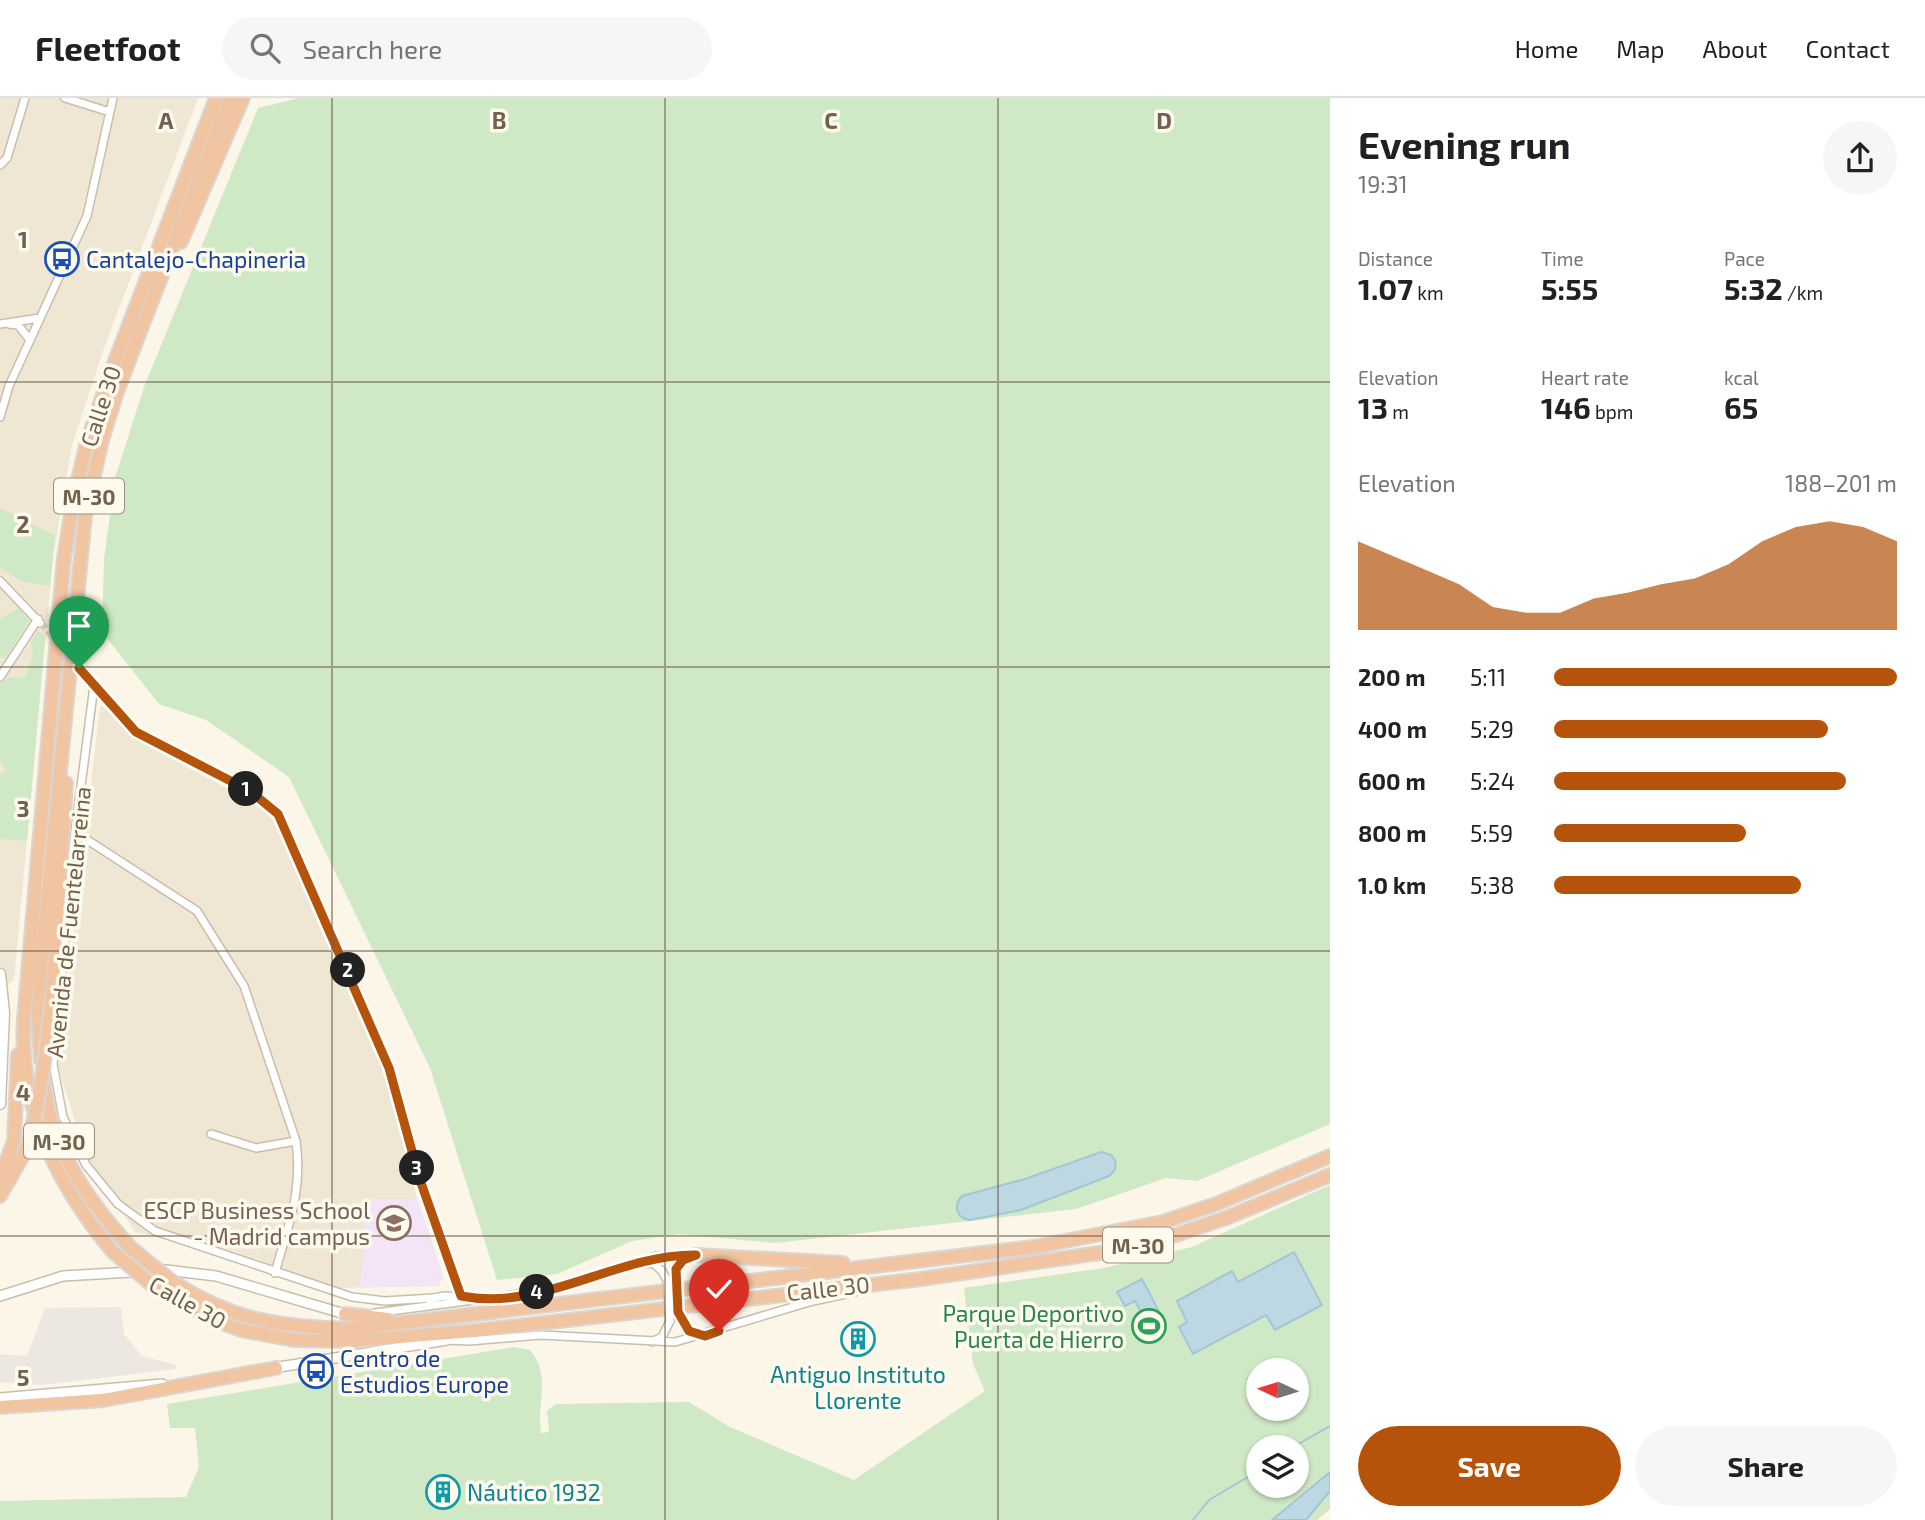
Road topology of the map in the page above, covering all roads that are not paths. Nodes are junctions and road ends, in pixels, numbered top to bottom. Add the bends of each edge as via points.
1 (25, 98) edge
2 (65, 98) edge
3 (113, 98) edge
4 (216, 98) edge
5 (230, 98) edge
6 (243, 98) edge
7 (110, 112) junction
8 (0, 165) edge
9 (40, 318) junction
10 (2, 324) edge
11 (137, 338) junction
12 (30, 340) junction
13 (0, 417) edge
14 (0, 581) edge
15 (74, 664) junction
16 (0, 677) edge
17 (94, 686) junction
18 (103, 697) junction
19 (93, 707) junction
20 (75, 832) junction
21 (0, 974) edge
22 (23, 1031) junction
23 (0, 1104) edge
24 (211, 1134) dead end
25 (296, 1141) junction
26 (1330, 1156) edge
27 (1330, 1174) edge
28 (0, 1178) edge
29 (0, 1196) edge
30 (696, 1255) junction
31 (934, 1260) junction
32 (630, 1263) junction
33 (275, 1273) junction
34 (454, 1278) junction
35 (887, 1282) junction
36 (859, 1291) joint
37 (452, 1295) junction
38 (461, 1296) junction
39 (433, 1298) junction
40 (0, 1299) edge
41 (477, 1299) junction
42 (389, 1312) junction
43 (345, 1314) junction
44 (406, 1321) junction
45 (473, 1331) junction
46 (705, 1336) junction
47 (447, 1340) junction
48 (645, 1343) junction
49 (276, 1368) junction
50 (0, 1390) edge
51 (49, 1394) junction
52 (0, 1398) edge
53 (0, 1407) edge

1 - 8 street
2 - 7 street
3 - 7 street
4 - 22 highway, Calle 30 / M-30 via 110,374 73,501 64,558
5 - 11 highway, Calle 30 / M-30
6 - 11 highway
7 - 9 street via 86,216
9 - 10 street
9 - 12 street
10 - 12 street via 18,325
11 - 15 highway, Calle 30 / M-30 via 93,475 77,577
12 - 13 street
14 - 16 street via 39,621
15 - 17 street
15 - 29 highway, bridge via 52,997 38,1103 25,1152
15 - 44 highway, Calle 30 / M-30, bridge via 38,1013 49,1115 66,1161 96,1210 131,1248 173,1282 219,1308 268,1324 350,1329
17 - 18 street
17 - 19 street, Avenida de Fuentelarreina
18 - 19 street
18 - 34 street via 136,732 250,791 278,814 389,1068 420,1180
19 - 20 street, Avenida de Fuentelarreina
20 - 25 street via 197,911 244,986
20 - 33 street, Avenida de Fuentelarreina via 52,1064 63,1117 86,1165 118,1205 155,1231
21 - 23 main road via 4,1013
22 - 28 highway via 14,1141
22 - 45 highway, Calle 30 / M-30, bridge via 29,1089 56,1171 84,1217 113,1252 153,1286 212,1319 285,1339 350,1341
24 - 25 street via 256,1147
25 - 33 street via 298,1196
26 - 31 highway, Calle 30 / M-30 via 1163,1222 1111,1235
27 - 35 highway, Calle 30 / M-30 via 1226,1218 1158,1240 1028,1265
30 - 31 highway via 836,1264 905,1256
30 - 32 street via 656,1256
30 - 46 street, bridge via 676,1269 681,1320 689,1331
31 - 44 highway, Calle 30 / M-30
32 - 41 street via 557,1289
32 - 48 street, bridge via 653,1264 667,1280 670,1321 662,1337
33 - 39 street, Avenida de Fuentelarreina via 352,1297 384,1301
34 - 37 street
34 - 38 street
35 - 36 highway
35 - 45 highway, Calle 30 / M-30
36 - 46 street
37 - 38 street, Avenida de Fuentelarreina
37 - 39 street, Avenida de Fuentelarreina
38 - 41 street, Avenida de Fuentelarreina
39 - 42 street, Avenida de Fuentelarreina
40 - 43 street via 63,1276 166,1270 216,1276
41 - 42 street
42 - 43 street
43 - 44 highway
45 - 47 highway
46 - 48 street
47 - 48 street via 541,1335
47 - 49 street
49 - 51 street
49 - 53 highway via 104,1400
50 - 51 street
51 - 52 street

